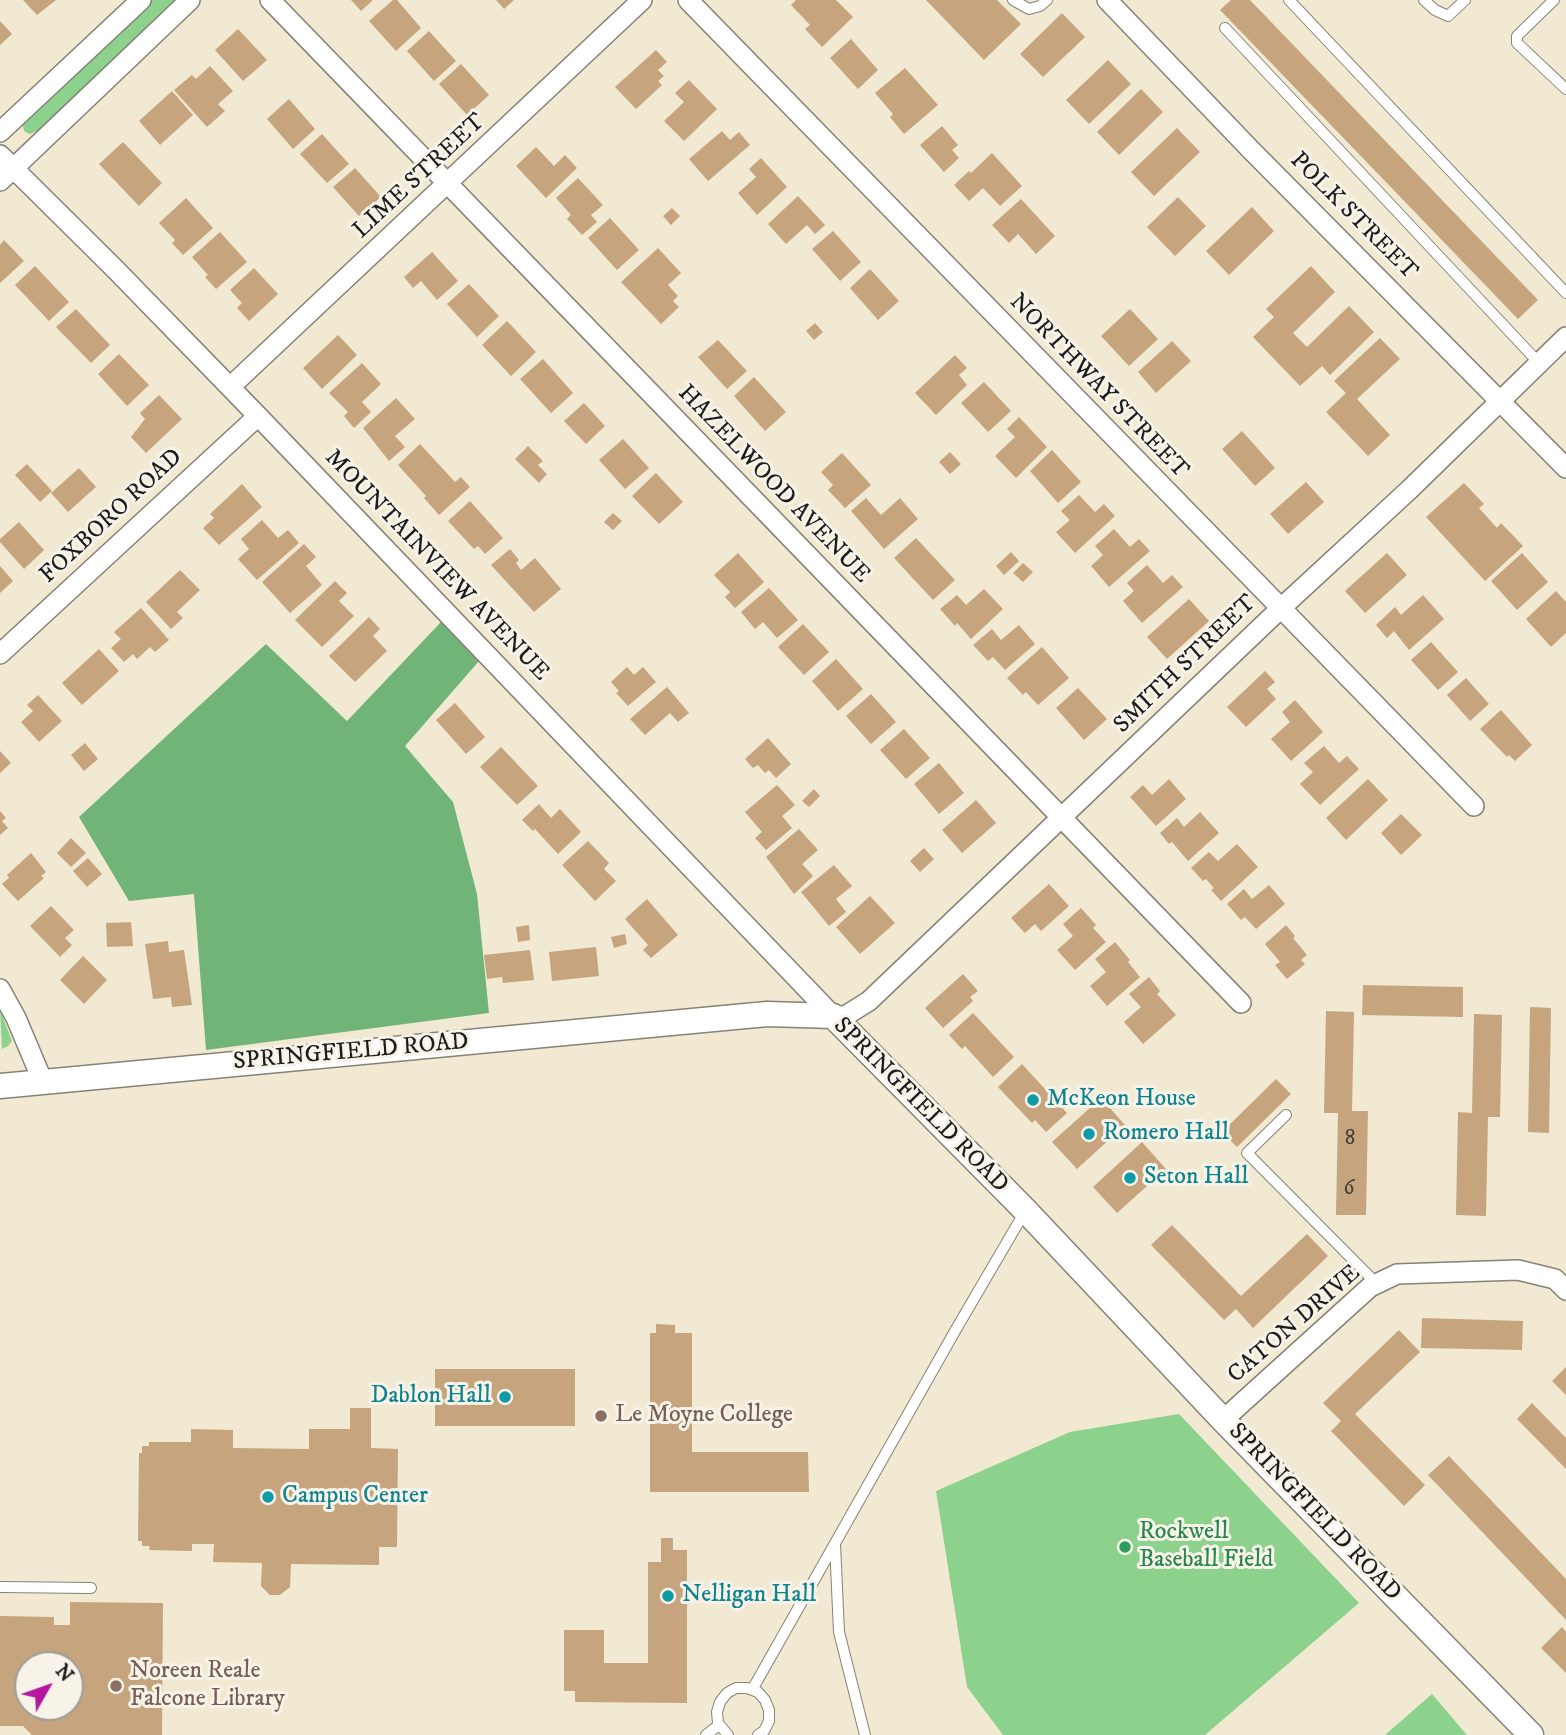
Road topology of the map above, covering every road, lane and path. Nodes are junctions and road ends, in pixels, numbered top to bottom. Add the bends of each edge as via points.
1 (141, 0) edge
2 (190, 0) edge
3 (270, 0) edge
4 (642, 0) edge
5 (688, 0) edge
6 (1013, 0) edge
7 (1047, 0) edge
8 (1107, 0) edge
9 (1289, 0) edge
10 (1424, 0) edge
11 (1465, 0) edge
12 (1554, 0) edge
13 (1224, 28) dead end
14 (1566, 89) edge
15 (0, 132) edge
16 (4, 168) edge
17 (449, 184) junction
18 (1566, 293) edge
19 (1566, 337) edge
20 (1539, 363) junction
21 (230, 387) junction
22 (1500, 400) junction
23 (258, 416) junction
24 (1566, 468) edge
25 (1280, 609) junction
26 (0, 654) edge
27 (1474, 806) dead end
28 (1061, 817) junction
29 (0, 989) edge
30 (1241, 1003) dead end
31 (833, 1016) junction
32 (43, 1082) junction
33 (0, 1086) edge
34 (1286, 1115) dead end
35 (1026, 1211) junction
36 (1377, 1284) junction
37 (1566, 1290) edge
38 (1223, 1420) junction
39 (835, 1544) junction
40 (0, 1587) edge
41 (91, 1588) dead end
42 (752, 1690) junction
43 (719, 1725) junction
44 (706, 1735) edge
45 (728, 1735) edge
46 (758, 1735) edge
47 (865, 1735) edge
48 (1531, 1735) edge

1 - 15 street
2 - 16 street
3 - 17 street, HAZELWOOD AVENUE
4 - 17 street, LIME STREET
5 - 25 street, NORTHWAY STREET
6 - 7 lane via 1029,9
8 - 22 street, POLK STREET
9 - 18 lane
10 - 11 lane via 1448,16
12 - 14 lane via 1517,36 1517,43
13 - 20 lane
16 - 21 street, MOUNTAINVIEW AVENUE via 116,270
17 - 21 street, LIME STREET
17 - 28 street, HAZELWOOD AVENUE
19 - 20 street, SMITH STREET
20 - 22 street, SMITH STREET
21 - 23 street, MOUNTAINVIEW AVENUE
22 - 24 street, POLK STREET
22 - 25 street, SMITH STREET
23 - 26 street, FOXBORO ROAD
23 - 31 street, MOUNTAINVIEW AVENUE
25 - 27 street, NORTHWAY STREET
25 - 28 street, SMITH STREET
28 - 30 street, HAZELWOOD AVENUE
28 - 31 street, SMITH STREET via 869,1001 845,1016
29 - 32 street
31 - 32 street, SPRINGFIELD ROAD via 767,1014
31 - 35 street, SPRINGFIELD ROAD
32 - 33 street, SPRINGFIELD ROAD
34 - 36 lane via 1247,1153
35 - 38 street, SPRINGFIELD ROAD
35 - 39 lane
36 - 37 street, CATON DRIVE via 1397,1275 1518,1270 1555,1279
36 - 38 street, CATON DRIVE
38 - 48 street, SPRINGFIELD ROAD
39 - 42 lane
39 - 47 lane via 839,1632
40 - 41 lane
42 - 43 lane via 736,1688 727,1693 717,1712
42 - 46 lane via 769,1710 769,1721
43 - 44 lane
43 - 45 lane

